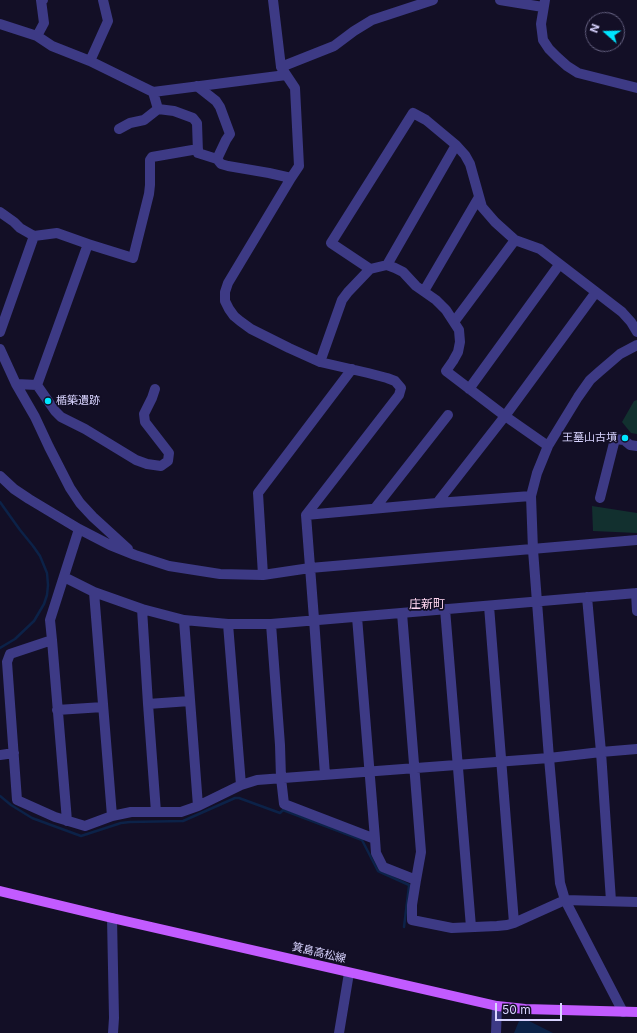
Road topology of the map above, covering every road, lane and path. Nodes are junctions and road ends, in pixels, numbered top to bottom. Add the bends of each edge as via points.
1 (44, 0) edge
2 (103, 0) edge
3 (272, 0) edge
4 (433, 0) edge
5 (500, 0) edge
6 (544, 4) edge
7 (0, 24) edge
8 (37, 36) junction
9 (90, 62) junction
10 (284, 71) junction
11 (197, 86) junction
12 (637, 88) edge
13 (153, 92) junction
14 (158, 109) junction
15 (119, 129) dead end
16 (456, 145) junction
17 (198, 149) junction
18 (217, 159) junction
19 (291, 178) junction
20 (479, 197) junction
21 (0, 212) edge
22 (34, 236) junction
23 (515, 240) junction
24 (88, 244) junction
25 (387, 265) junction
26 (559, 265) junction
27 (370, 269) junction
28 (424, 291) junction
29 (596, 292) junction
30 (454, 322) junction
31 (0, 332) edge
32 (637, 332) edge
33 (637, 345) edge
34 (0, 349) edge
35 (626, 351) junction
36 (637, 354) edge
37 (320, 362) junction
38 (352, 369) junction
39 (16, 384) junction
40 (37, 385) junction
41 (155, 389) dead end
42 (469, 389) junction
43 (448, 415) dead end
44 (505, 416) junction
45 (548, 446) junction
46 (637, 446) edge
47 (0, 476) edge
48 (531, 496) junction
49 (600, 498) dead end
50 (437, 503) junction
51 (375, 508) junction
52 (306, 515) junction
53 (79, 529) junction
54 (637, 540) edge
55 (533, 550) junction
56 (135, 555) junction
57 (310, 568) junction
58 (263, 574) junction
59 (64, 577) junction
60 (94, 592) junction
61 (636, 593) edge
62 (587, 597) junction
63 (537, 602) junction
64 (489, 606) junction
65 (142, 609) junction
66 (445, 610) junction
67 (637, 611) edge
68 (402, 613) junction
69 (357, 617) junction
70 (314, 619) junction
71 (184, 620) junction
72 (228, 624) junction
73 (271, 624) junction
74 (52, 640) junction
75 (190, 701) junction
76 (148, 704) junction
77 (103, 707) junction
78 (57, 710) junction
79 (637, 749) edge
80 (601, 752) junction
81 (14, 753) junction
82 (0, 754) edge
83 (549, 758) junction
84 (501, 761) junction
85 (458, 764) junction
86 (414, 768) junction
87 (369, 771) junction
88 (324, 775) junction
89 (281, 778) junction
90 (241, 785) junction
91 (198, 806) junction
92 (156, 812) junction
93 (112, 816) junction
94 (67, 821) junction
95 (375, 839) junction
96 (416, 880) junction
97 (0, 890) edge
98 (565, 900) junction
99 (611, 901) junction
100 (637, 902) edge
101 (112, 918) junction
102 (514, 923) junction
103 (471, 926) junction
104 (349, 973) junction
105 (497, 1006) junction
106 (623, 1012) junction
107 (637, 1012) edge
108 (113, 1033) edge
109 (339, 1033) edge
110 (496, 1033) edge

1 - 8 street via 41,0 44,23
2 - 9 street via 108,21
3 - 10 street
4 - 10 street via 372,20 334,46
5 - 6 street
6 - 12 street via 541,24 543,40 557,57 578,72
7 - 8 street
8 - 9 street via 52,46
9 - 13 street
10 - 11 street
10 - 19 street via 295,88 299,166
11 - 13 street
11 - 18 street via 216,101 230,134
13 - 14 street
14 - 15 street via 144,120
14 - 17 street via 174,111 193,118 197,123
16 - 20 street via 470,164
16 - 25 street
16 - 27 street via 414,113 331,243
17 - 18 street via 198,153
17 - 24 street via 152,157 150,160 149,194 133,258
18 - 19 street via 221,164 228,166
19 - 37 street via 228,282 225,301 234,316 251,329
20 - 23 street via 482,207
20 - 28 street
21 - 22 street
22 - 24 street via 57,233
22 - 31 street
23 - 26 street via 540,249
23 - 30 street
24 - 40 street
25 - 27 street
25 - 28 street via 402,272
26 - 29 street
26 - 42 street
27 - 37 street via 342,300
28 - 30 street via 446,310
29 - 32 street via 622,312
29 - 44 street
30 - 42 street via 459,330 460,342 458,352 446,371
33 - 35 street
34 - 39 street
35 - 36 street
35 - 45 street via 590,380
37 - 38 street
38 - 52 street via 395,381 401,388 399,395
38 - 58 street via 258,493
39 - 40 street
39 - 56 street via 80,503
40 - 41 street via 61,417 136,460 161,466 168,461 169,453 145,422 144,414
42 - 44 street
43 - 51 street
44 - 45 street
44 - 50 street
45 - 48 street
46 - 49 street via 615,439
47 - 53 street via 29,500
48 - 50 street
48 - 55 street
50 - 51 street
51 - 52 street
52 - 57 street
53 - 56 street
53 - 59 street
54 - 55 street
55 - 57 street
55 - 63 street
56 - 58 street via 187,570 220,574
57 - 58 street
57 - 70 street
59 - 60 street
59 - 74 street via 50,620
60 - 65 street
60 - 77 street
61 - 62 street
61 - 67 street
62 - 63 street
62 - 80 street
63 - 64 street
63 - 83 street
64 - 66 street
64 - 84 street
65 - 71 street
65 - 76 street
66 - 68 street
66 - 85 street
68 - 69 street
68 - 86 street
69 - 70 street
69 - 87 street
70 - 73 street
70 - 88 street
71 - 72 street
71 - 75 street
72 - 73 street
72 - 90 street
73 - 89 street
74 - 78 street
74 - 81 street via 10,654 7,662
75 - 76 street
75 - 91 street
76 - 92 street
77 - 78 street
77 - 93 street
78 - 94 street
79 - 80 street
80 - 83 street
80 - 99 street
81 - 82 street
81 - 94 street via 17,800
83 - 84 street
83 - 98 street via 560,883
84 - 85 street
84 - 102 street
85 - 86 street
85 - 103 street
86 - 87 street
86 - 96 street via 421,852
87 - 88 street
87 - 95 street
88 - 89 street
89 - 90 street via 257,780
89 - 95 street via 284,804
90 - 91 street
91 - 92 street via 181,812
92 - 93 street via 131,812
93 - 94 street via 85,826
95 - 96 street via 376,853 383,867
96 - 103 street via 412,920 452,928
97 - 101 main road, 箕島高松線
98 - 99 street
98 - 102 street
98 - 106 street
99 - 100 street
101 - 104 main road, 箕島高松線
101 - 108 street
102 - 103 street
104 - 105 main road, 箕島高松線
104 - 109 street
105 - 106 main road, 箕島高松線
105 - 110 street
106 - 107 main road, 箕島高松線

